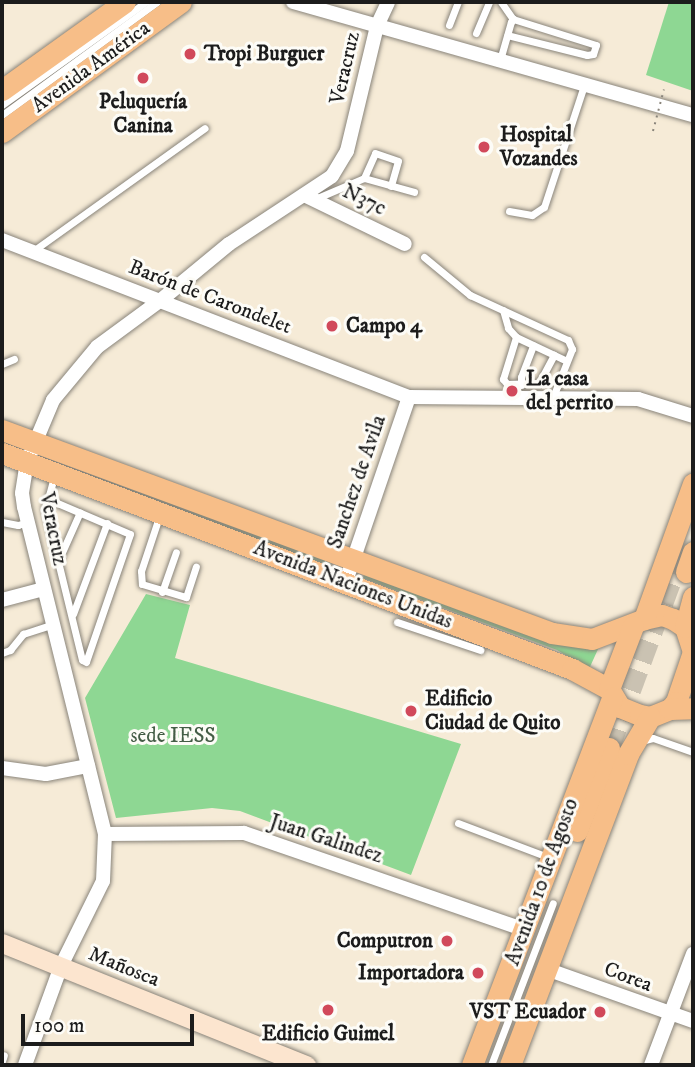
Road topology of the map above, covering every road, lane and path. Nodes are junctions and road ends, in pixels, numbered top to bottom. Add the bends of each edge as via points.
1 (125, 2) edge
2 (146, 2) edge
3 (157, 2) edge
4 (181, 2) edge
5 (293, 2) edge
6 (388, 2) edge
7 (458, 2) edge
8 (489, 2) edge
9 (501, 2) edge
10 (513, 19) junction
11 (449, 25) dead end
12 (377, 26) junction
13 (477, 33) dead end
14 (507, 35) junction
15 (500, 60) junction
16 (584, 84) junction
17 (664, 89) dead end
18 (3, 93) edge
19 (693, 115) edge
20 (2, 116) edge
21 (205, 128) dead end
22 (2, 130) edge
23 (653, 131) dead end
24 (364, 178) junction
25 (391, 186) junction
26 (414, 192) dead end
27 (309, 197) junction
28 (509, 211) dead end
29 (2, 240) edge
30 (405, 244) dead end
31 (33, 251) junction
32 (424, 257) dead end
33 (161, 300) junction
34 (503, 310) junction
35 (516, 337) junction
36 (533, 345) junction
37 (554, 355) junction
38 (14, 359) dead end
39 (568, 361) junction
40 (2, 364) edge
41 (521, 385) junction
42 (409, 397) junction
43 (553, 398) junction
44 (693, 416) edge
45 (2, 430) edge
46 (31, 452) junction
47 (2, 453) edge
48 (55, 474) junction
49 (693, 484) edge
50 (48, 499) junction
51 (693, 508) edge
52 (80, 512) junction
53 (160, 513) junction
54 (693, 518) edge
55 (2, 522) edge
56 (27, 522) junction
57 (107, 523) junction
58 (176, 552) dead end
59 (353, 559) junction
60 (59, 560) junction
61 (682, 562) edge
62 (196, 567) dead end
63 (346, 581) junction
64 (44, 589) junction
65 (162, 592) junction
66 (2, 600) edge
67 (72, 615) junction
68 (397, 622) dead end
69 (638, 622) junction
70 (53, 624) junction
71 (691, 625) edge
72 (441, 628) junction
73 (480, 650) dead end
74 (2, 653) edge
75 (611, 694) junction
76 (693, 708) edge
77 (660, 713) junction
78 (620, 748) junction
79 (693, 752) edge
80 (88, 766) junction
81 (2, 768) edge
82 (458, 823) dead end
83 (105, 834) junction
84 (552, 858) junction
85 (553, 903) dead end
86 (526, 930) junction
87 (2, 943) edge
88 (693, 954) edge
89 (61, 966) junction
90 (549, 970) junction
91 (669, 1014) junction
92 (693, 1021) edge
93 (492, 1062) edge
94 (25, 1065) edge
95 (306, 1065) edge
96 (650, 1065) edge

1 - 18 main road, Avenida América
2 - 18 lane, Avenida América
3 - 20 lane, Avenida América
4 - 22 main road, Avenida América
5 - 12 street
6 - 12 street, Veracruz
7 - 11 lane
8 - 13 lane
9 - 10 lane
10 - 14 lane
10 - 14 lane via 594,42 593,54
12 - 15 street
12 - 27 street, Veracruz via 347,151 332,176
14 - 15 lane
15 - 16 street
16 - 19 street
16 - 28 lane via 544,208 532,215
17 - 23 path, bridge
21 - 31 lane
24 - 25 lane
24 - 25 lane via 375,153 398,161
24 - 27 lane
25 - 26 lane
27 - 30 street, N37c
27 - 33 street, Veracruz via 229,244
29 - 31 street, Barón de Carondelet
31 - 33 street, Barón de Carondelet
32 - 34 lane via 470,295
33 - 42 street, Barón de Carondelet
33 - 46 street, Veracruz via 97,347 76,369 53,400
34 - 35 lane
34 - 39 lane via 568,340 572,349
35 - 36 lane
35 - 41 lane via 503,379
36 - 37 lane
36 - 41 lane
37 - 39 lane
37 - 41 lane via 542,381
38 - 40 lane
39 - 43 lane
42 - 43 street, Barón de Carondelet
42 - 59 street, Sanchez de Avila
43 - 44 street, Barón de Carondelet via 638,399
45 - 46 main road, Avenida Naciones Unidas
46 - 47 main road, Avenida Naciones Unidas
46 - 48 main road, Avenida Naciones Unidas
46 - 56 street, Veracruz via 22,493
46 - 59 main road, Avenida Naciones Unidas
48 - 50 lane
48 - 53 main road, Avenida Naciones Unidas
49 - 69 main road, Avenida 10 de Agosto
50 - 52 lane
50 - 60 lane via 45,508
51 - 61 lane
52 - 57 lane
52 - 60 lane
53 - 63 main road, Avenida Naciones Unidas
53 - 65 lane via 139,579 147,588
54 - 61 main road
55 - 56 lane
56 - 64 street, Veracruz
57 - 67 lane
57 - 67 lane via 130,536 86,662
58 - 65 lane
59 - 63 street, Sanchez de Avila
59 - 69 main road, Avenida Naciones Unidas via 552,633 592,639
60 - 67 lane
62 - 65 lane via 186,597
63 - 72 main road, Avenida Naciones Unidas
64 - 66 street
64 - 70 street, Veracruz
68 - 72 lane
69 - 71 main road, Avenida Naciones Unidas via 662,615
69 - 75 main road, Avenida 10 de Agosto
70 - 74 lane via 23,634
70 - 80 street, Veracruz
71 - 77 main road, Avenida 10 de Agosto via 692,660 676,702
72 - 73 lane
72 - 75 main road, Avenida Naciones Unidas via 572,669
75 - 77 main road, Avenida Naciones Unidas via 620,707
75 - 84 main road, Avenida 10 de Agosto
76 - 77 main road, Avenida Naciones Unidas
77 - 78 main road, Avenida 10 de Agosto
78 - 79 lane via 653,738
78 - 90 main road, Avenida 10 de Agosto
78 - 93 main road via 544,946
78 - 93 main road via 533,943
80 - 81 street via 46,774
80 - 83 street, Veracruz
82 - 84 lane
83 - 86 street, Juan Galindez via 244,834
83 - 89 street, Veracruz via 103,881
84 - 86 main road, Avenida 10 de Agosto
85 - 93 lane
86 - 93 main road, Avenida 10 de Agosto
87 - 89 street, Mañosca
88 - 91 street
89 - 94 street, Veracruz
89 - 95 street, Mañosca
90 - 91 street, Corea
90 - 93 main road, Avenida 10 de Agosto
91 - 92 street, Corea
91 - 96 street

